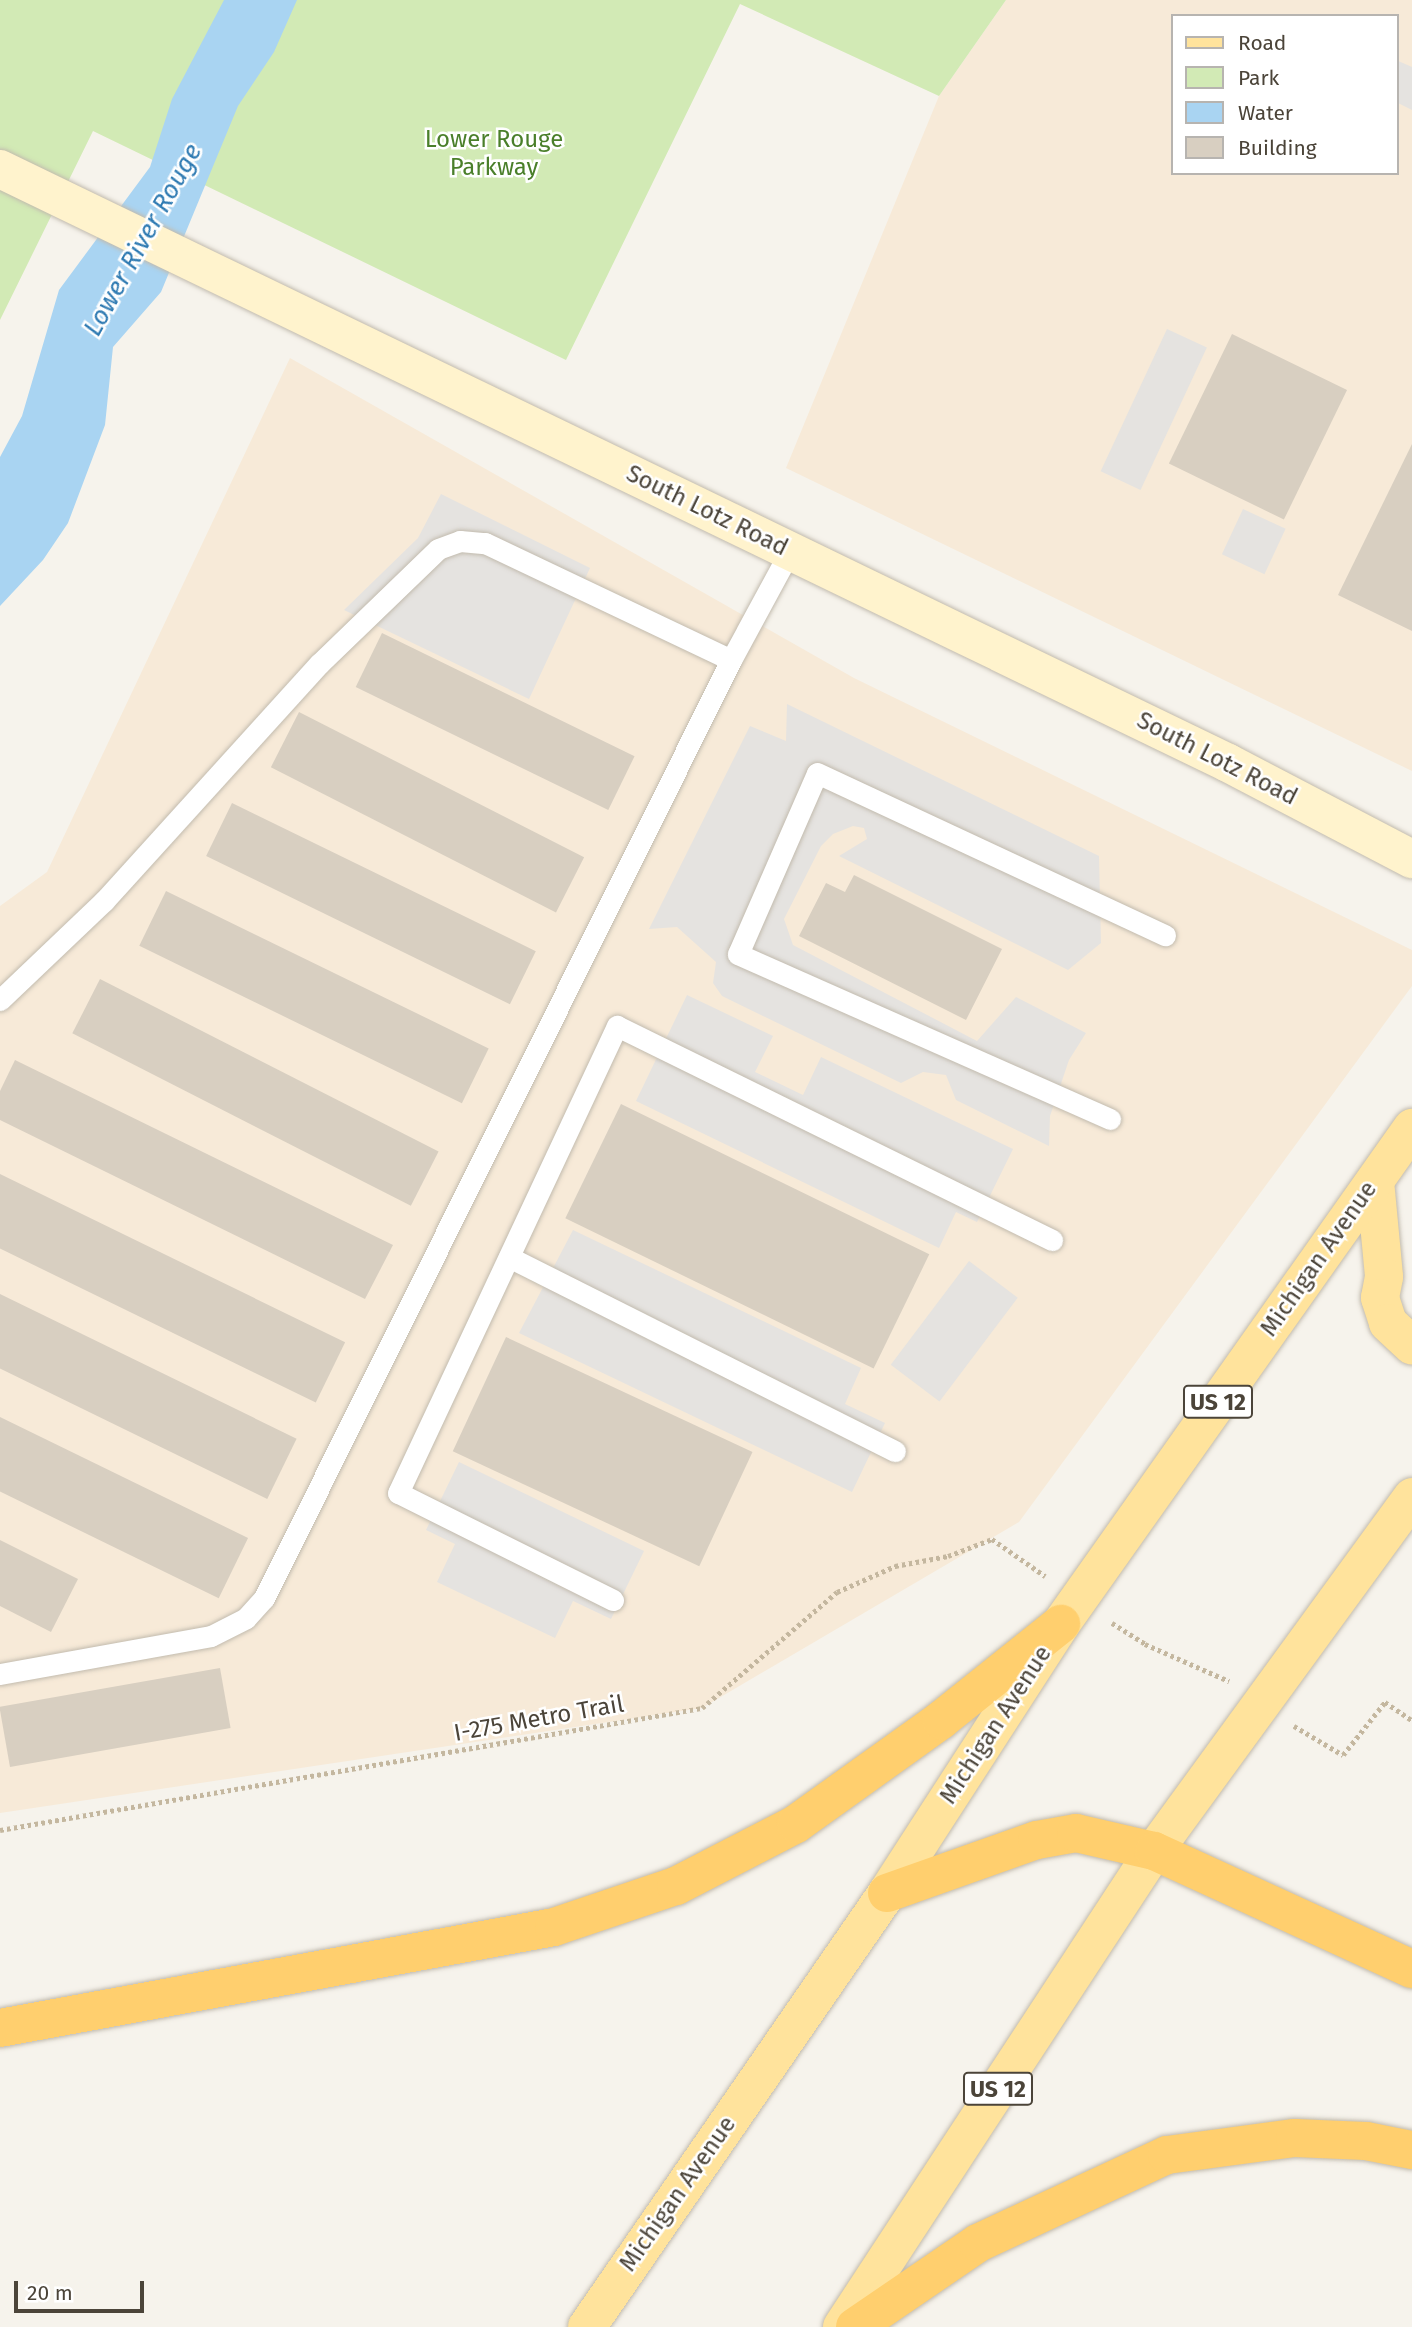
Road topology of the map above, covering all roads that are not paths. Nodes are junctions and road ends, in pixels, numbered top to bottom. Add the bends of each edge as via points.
1 (0, 169) edge
2 (790, 551) junction
3 (731, 660) junction
4 (1412, 859) edge
5 (1165, 935) dead end
6 (0, 1000) edge
7 (1110, 1119) dead end
8 (1412, 1128) edge
9 (1375, 1181) junction
10 (1052, 1240) dead end
11 (509, 1257) junction
12 (1412, 1345) edge
13 (895, 1451) dead end
14 (1412, 1497) edge
15 (612, 1600) dead end
16 (1061, 1624) junction
17 (0, 1674) edge
18 (1154, 1851) junction
19 (887, 1893) junction
20 (1412, 1969) edge
21 (0, 2028) edge
22 (1412, 2150) edge
23 (587, 2327) edge
24 (842, 2327) edge
25 (855, 2327) edge

1 - 2 street, South Lotz Road
2 - 3 lane
2 - 4 street, South Lotz Road via 1228,763
3 - 6 lane via 485,543 460,541 438,549 319,664 104,901
3 - 17 lane via 264,1598 246,1618 211,1636
5 - 7 lane via 817,773 738,954
8 - 9 main road, Michigan Avenue / US 12
9 - 12 main road via 1384,1277 1380,1298 1388,1323
9 - 16 main road, Michigan Avenue / US 12
10 - 11 lane via 617,1026
11 - 13 lane
11 - 15 lane via 398,1493
14 - 18 main road, US 12
16 - 19 main road, Michigan Avenue / US 12
16 - 21 highway via 941,1720 796,1824 676,1886 554,1927
18 - 19 highway via 1076,1833 1037,1840
18 - 20 highway
18 - 24 main road, US 12
19 - 23 main road, Michigan Avenue / US 12
22 - 25 highway via 1366,2141 1295,2137 1167,2155 978,2243

